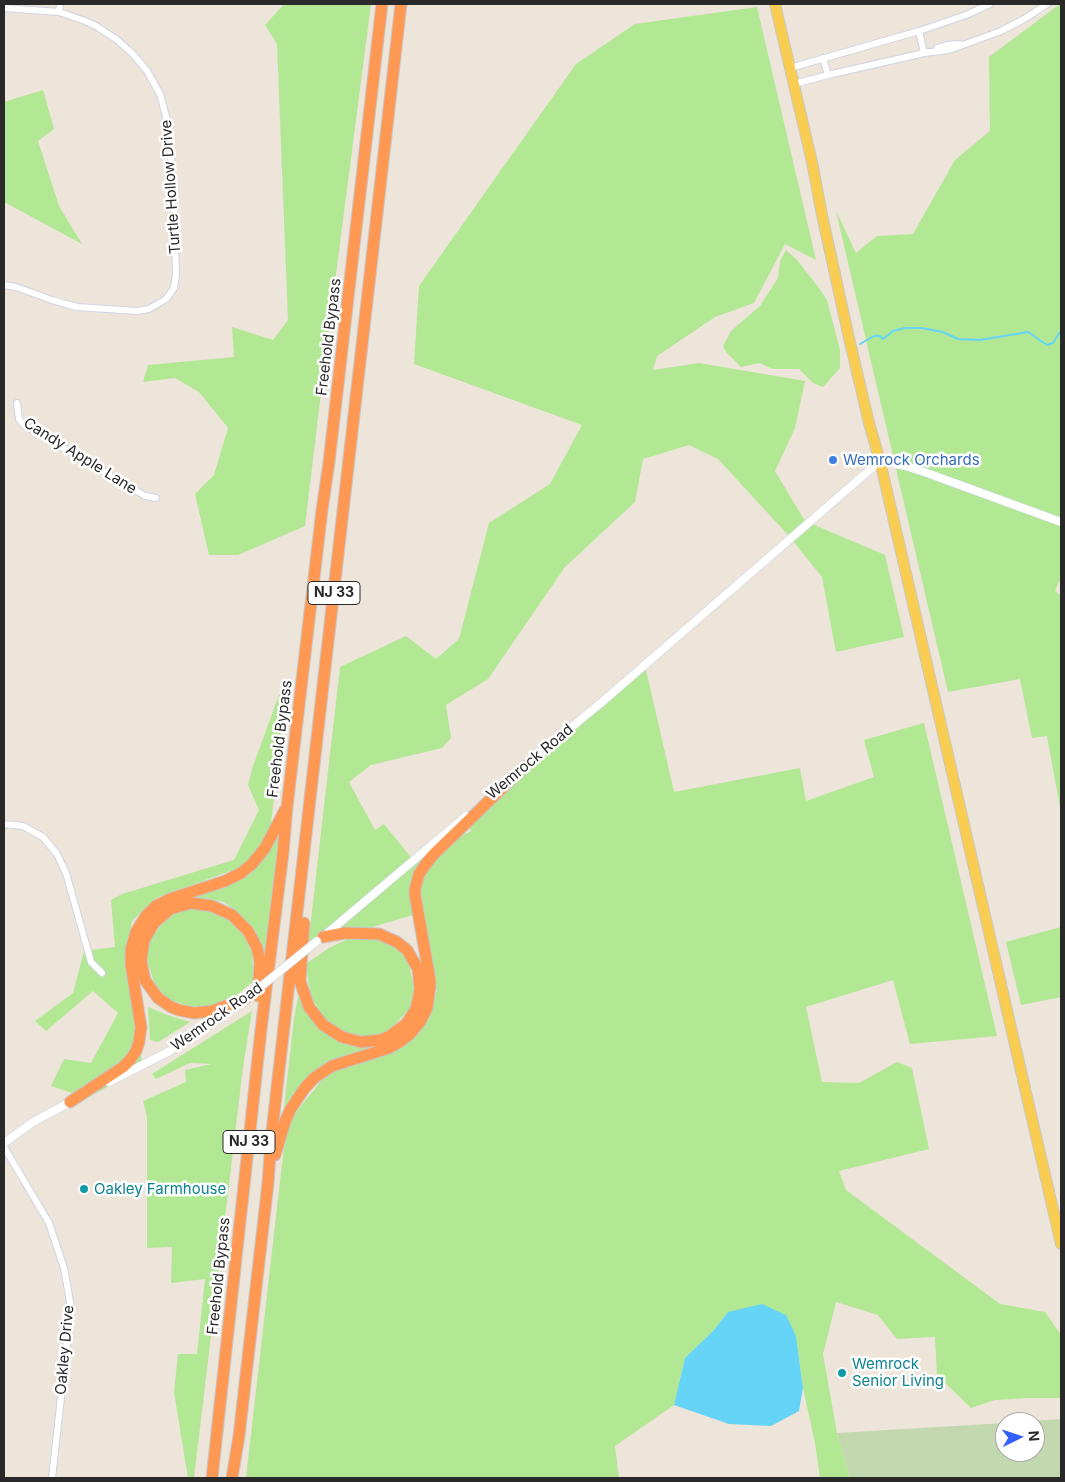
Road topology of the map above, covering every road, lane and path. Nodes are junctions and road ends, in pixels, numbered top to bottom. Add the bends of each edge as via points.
1 (60, 4) edge
2 (382, 4) edge
3 (401, 4) edge
4 (775, 4) edge
5 (990, 4) edge
6 (1046, 4) edge
7 (4, 8) edge
8 (59, 12) junction
9 (918, 31) junction
10 (924, 53) junction
11 (823, 58) junction
12 (790, 68) junction
13 (828, 74) junction
14 (794, 84) junction
15 (4, 285) edge
16 (16, 403) dead end
17 (880, 461) junction
18 (156, 498) dead end
19 (1061, 522) edge
20 (525, 766) junction
21 (287, 807) junction
22 (4, 824) edge
23 (307, 827) junction
24 (320, 939) junction
25 (102, 973) dead end
26 (249, 996) junction
27 (70, 1102) junction
28 (4, 1143) edge
29 (4, 1147) edge
30 (247, 1156) junction
31 (268, 1183) junction
32 (1061, 1244) edge
33 (52, 1478) edge
34 (212, 1478) edge
35 (232, 1478) edge

1 - 8 street
2 - 21 highway, Freehold Bypass / NJ 33
3 - 23 highway, NJ 33
4 - 12 main road
5 - 9 street
6 - 10 street via 1001,31 949,50
7 - 8 street, Turtle Hollow Drive
8 - 15 street, Turtle Hollow Drive via 96,26 124,46 147,71 160,94 170,140 174,288 166,300 149,310 137,311 77,307
9 - 10 street
9 - 11 street
10 - 13 street
11 - 12 street
11 - 13 street
12 - 14 main road
13 - 14 street
14 - 17 main road via 851,347
16 - 18 street, Candy Apple Lane via 19,419 24,425 145,496
17 - 19 street via 927,473
17 - 20 street, Wemrock Road
17 - 32 main road
20 - 24 street, Wemrock Road
20 - 31 highway via 433,855 419,874 415,896 430,980 427,1008 420,1022 410,1034 389,1048 332,1066 309,1082 285,1122
21 - 27 highway via 265,848 241,873 170,899 146,916 136,932 131,957 141,1027 136,1051 123,1067
21 - 30 highway, Freehold Bypass / NJ 33
22 - 25 street via 23,826 44,838 57,854 66,873 91,962
23 - 24 highway via 300,981 309,1007 323,1025 349,1039 374,1042 398,1031 412,1016 419,1000 418,969 407,950 379,934 345,933
23 - 31 highway, NJ 33
24 - 26 street, Wemrock Road, bridge
26 - 27 street, Wemrock Road via 168,1052
26 - 30 highway via 212,1011 194,1013 165,1004 146,980 141,961 144,940 154,923 174,907 204,904 219,908 238,920 257,948 259,986
27 - 28 street, Wemrock Road via 33,1122
29 - 33 street, Oakley Drive via 48,1224 64,1268 71,1307
30 - 34 highway, Freehold Bypass / NJ 33
31 - 35 highway, NJ 33

